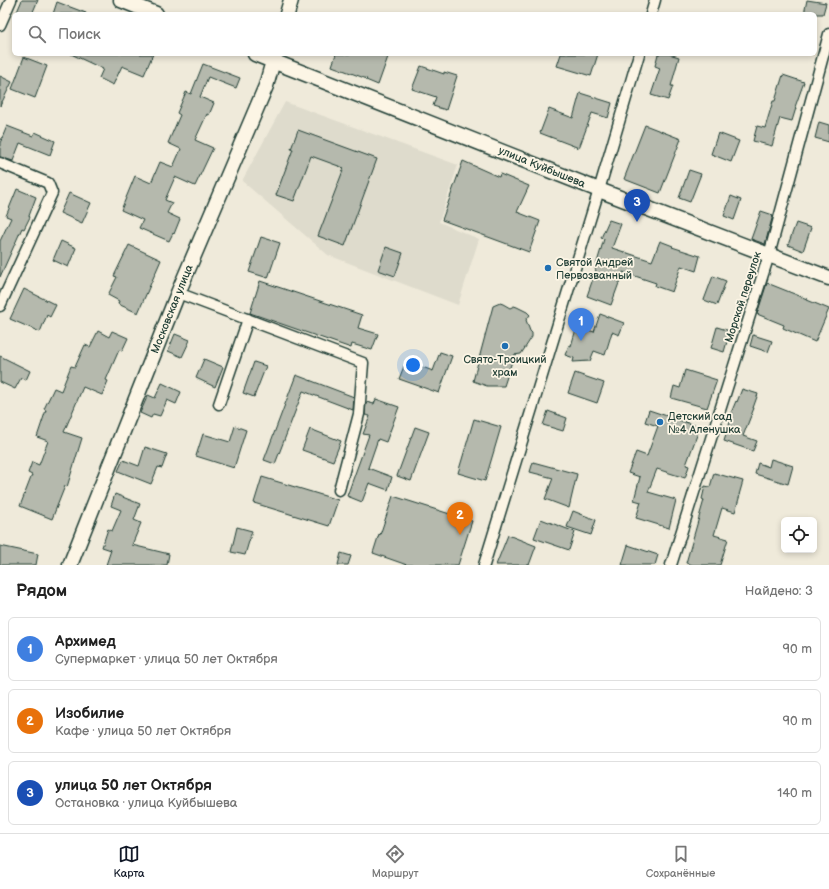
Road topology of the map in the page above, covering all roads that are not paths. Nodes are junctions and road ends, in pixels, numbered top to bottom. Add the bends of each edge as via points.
1 (11, 0) edge
2 (291, 0) edge
3 (655, 0) edge
4 (130, 2) edge
5 (152, 12) edge
6 (287, 12) edge
7 (652, 12) edge
8 (0, 24) edge
9 (829, 34) edge
10 (638, 56) edge
11 (274, 58) edge
12 (0, 163) edge
13 (599, 190) junction
14 (769, 255) junction
15 (829, 278) edge
16 (178, 293) junction
17 (0, 306) edge
18 (248, 320) junction
19 (220, 404) dead end
20 (339, 490) dead end
21 (70, 565) edge
22 (484, 565) edge
23 (671, 565) edge

1 - 8 street
2 - 6 main road
3 - 7 street
4 - 5 main road
9 - 14 street, Морской переулок
10 - 13 street
11 - 13 main road, улица Куйбышева
11 - 16 main road, Московская улица via 266,86
12 - 17 street via 48,183 52,193
13 - 14 main road, улица Куйбышева
13 - 22 street
14 - 15 main road, улица Куйбышева
14 - 23 street, Морской переулок
16 - 18 street
16 - 21 main road, Московская улица
18 - 19 street
18 - 20 street via 363,363 359,414

